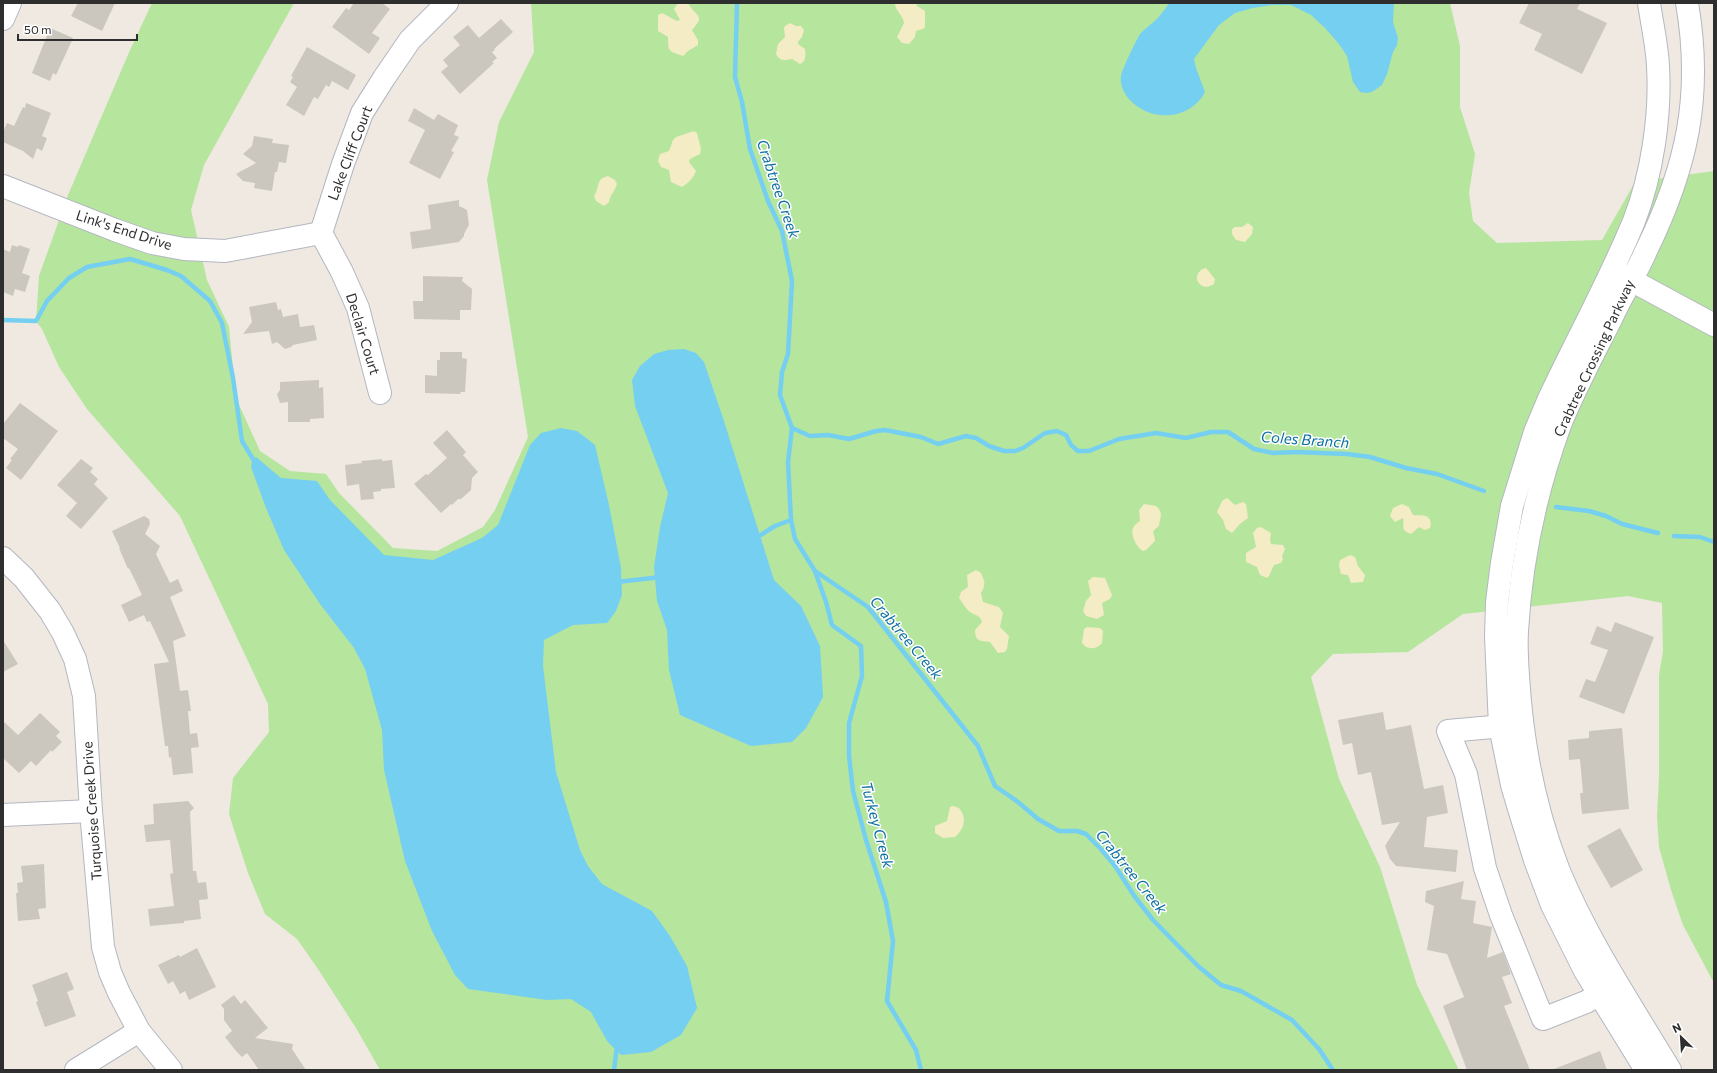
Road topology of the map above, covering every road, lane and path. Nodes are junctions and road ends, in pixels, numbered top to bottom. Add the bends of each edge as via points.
1 (10, 3) edge
2 (447, 3) edge
3 (1649, 3) edge
4 (1687, 3) edge
5 (3, 19) edge
6 (3, 186) edge
7 (321, 233) junction
8 (1612, 270) junction
9 (1631, 280) junction
10 (1714, 326) edge
11 (380, 393) dead end
12 (3, 558) edge
13 (1522, 724) junction
14 (1500, 726) junction
15 (91, 811) junction
16 (3, 816) edge
17 (1618, 983) junction
18 (1599, 994) junction
19 (138, 1031) junction
20 (76, 1070) edge
21 (171, 1070) edge
22 (1646, 1070) edge
23 (1670, 1070) edge

1 - 5 street
2 - 7 street, Lake Cliff Court via 410,40 362,113
3 - 8 street, Crabtree Crossing Parkway via 1658,66 1656,126 1641,198
4 - 9 street, Crabtree Crossing Parkway via 1694,59 1689,129 1674,184 1647,251
6 - 7 street, Link's End Drive via 115,230 184,249 225,251
7 - 11 street, Declair Court via 358,308
8 - 9 street
8 - 14 street, Crabtree Crossing Parkway via 1535,432 1512,506 1497,602
9 - 10 street
9 - 13 street, Crabtree Crossing Parkway via 1561,424 1531,525 1524,561 1516,634
12 - 15 street, Turquoise Creek Drive via 24,578 50,611 75,660 84,696
13 - 14 street
13 - 17 street, Crabtree Crossing Parkway via 1540,814 1559,870 1592,939
14 - 18 street, Crabtree Crossing Parkway via 1512,785 1543,882 1552,905
14 - 18 street via 1448,731 1466,774 1485,868 1501,916 1543,1019 1586,1002
15 - 16 street
15 - 19 street, Turquoise Creek Drive via 103,947 110,972
17 - 18 street
17 - 23 street, Crabtree Crossing Parkway
18 - 22 street, Crabtree Crossing Parkway
19 - 20 street
19 - 21 street, Turquoise Creek Drive

